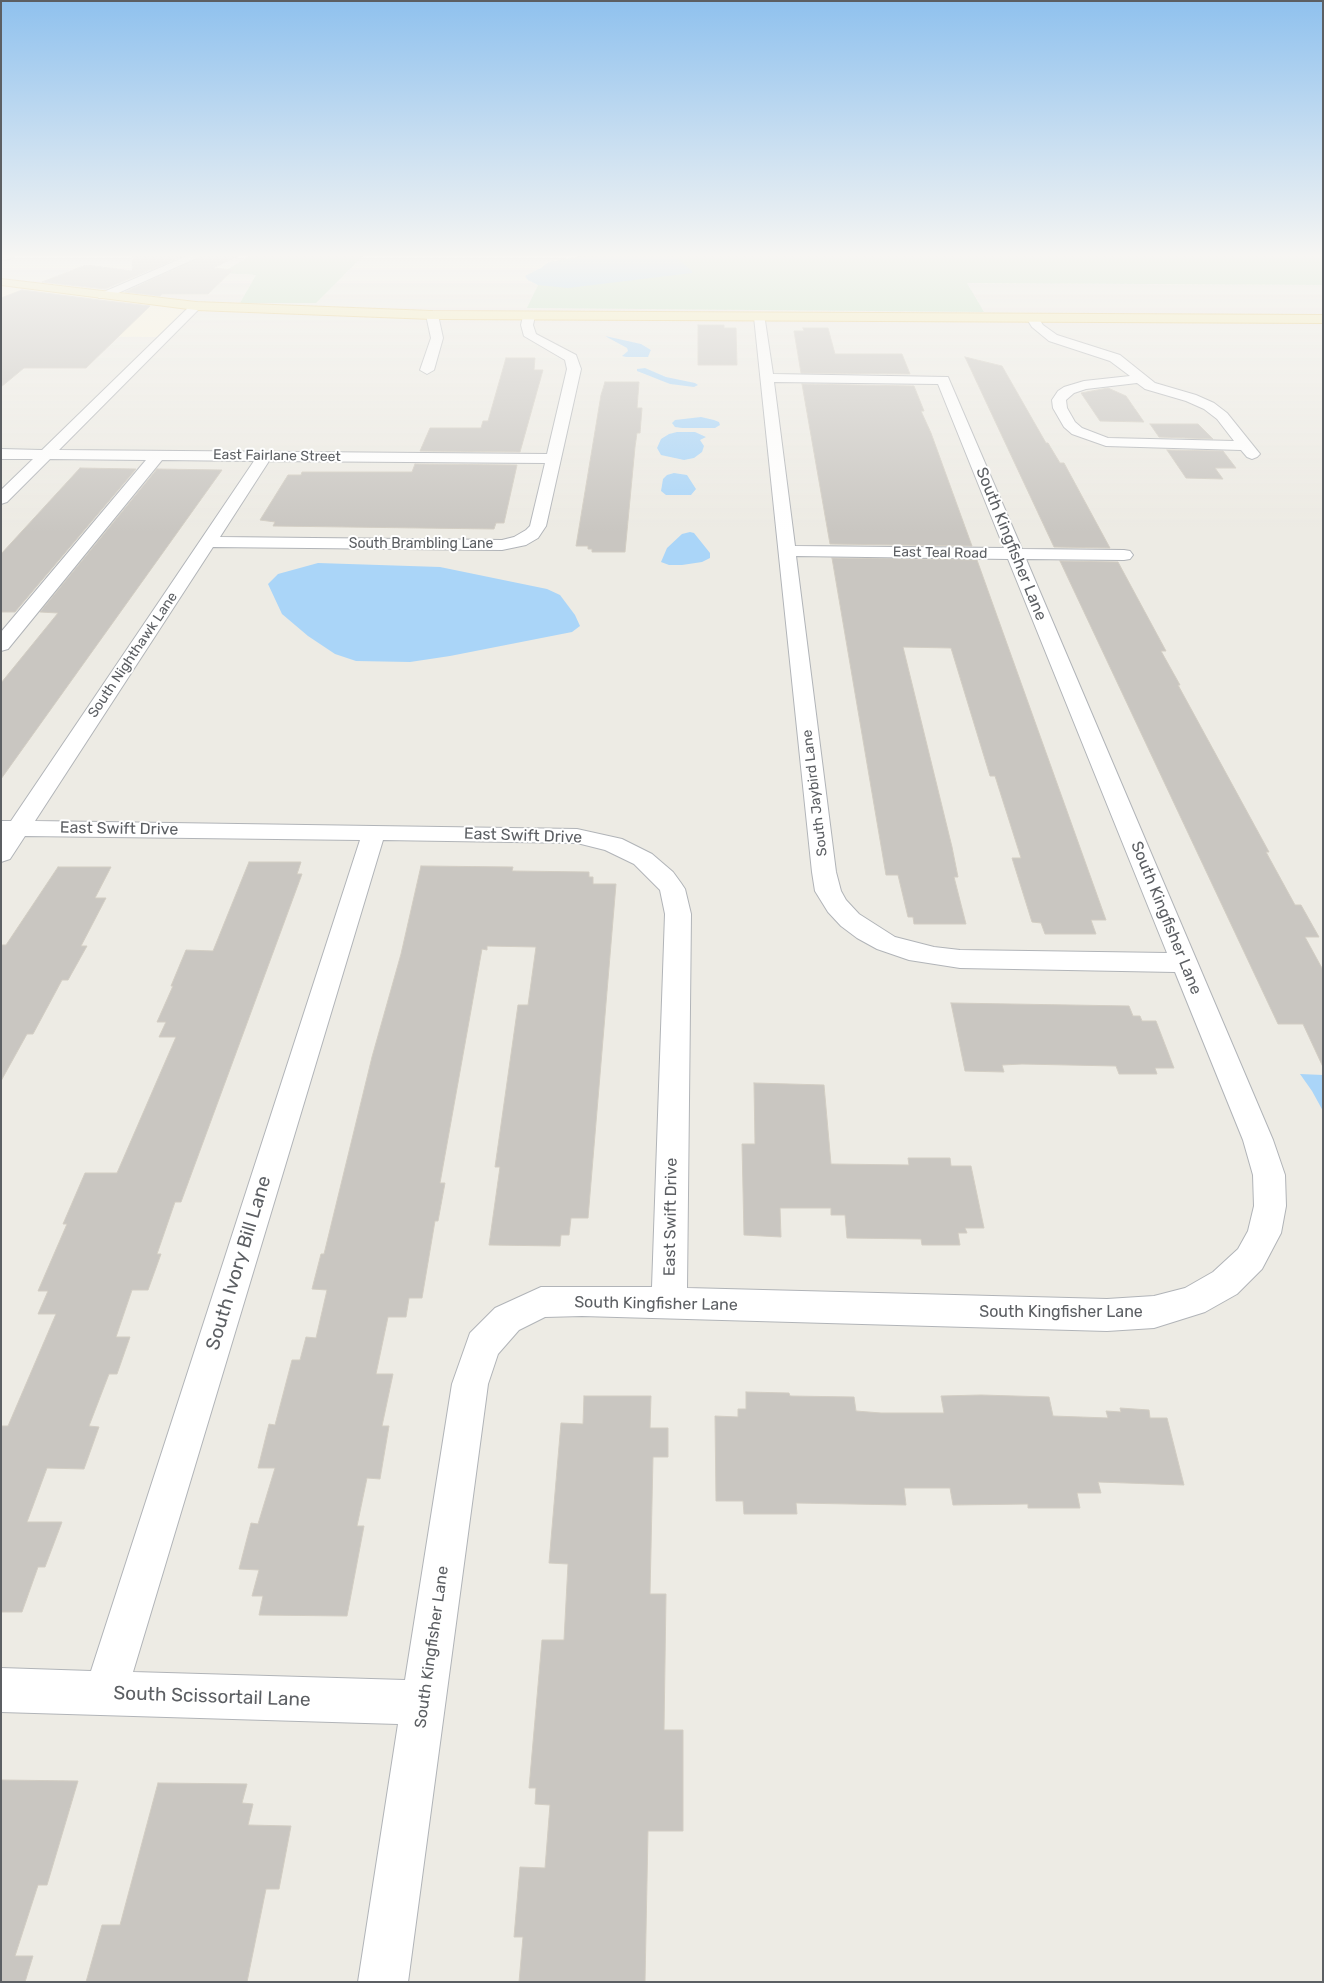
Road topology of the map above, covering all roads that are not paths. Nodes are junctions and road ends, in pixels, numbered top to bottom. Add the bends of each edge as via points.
1 (153, 349) edge
2 (434, 349) edge
3 (553, 349) edge
4 (764, 349) edge
5 (1086, 349) edge
6 (427, 370) dead end
7 (767, 378) junction
8 (1140, 379) junction
9 (1, 454) edge
10 (46, 454) junction
11 (158, 455) junction
12 (266, 456) junction
13 (553, 459) junction
14 (1, 499) edge
15 (209, 542) junction
16 (787, 551) junction
17 (1015, 554) junction
18 (1124, 555) dead end
19 (1, 645) edge
20 (10, 828) edge
21 (374, 832) junction
22 (1, 854) edge
23 (1185, 963) junction
24 (669, 1304) junction
25 (1, 1690) edge
26 (104, 1694) junction
27 (424, 1703) junction
28 (383, 1982) edge

1 - 10 street
2 - 6 street
3 - 13 street, South Brambling Lane via 571,358 574,369
4 - 7 street, South Jaybird Lane
5 - 8 street via 1115,358
7 - 16 street, South Jaybird Lane
7 - 17 street, South Kingfisher Lane via 943,380
8 - 8 street via 1069,390 1059,400 1060,408 1077,431 1106,442 1249,450 1222,416 1209,406 1150,386
9 - 10 street, East Fairlane Street
10 - 11 street, East Fairlane Street
10 - 14 street
11 - 12 street, East Fairlane Street
11 - 19 street
12 - 13 street, East Fairlane Street
12 - 15 street, South Nighthawk Lane
13 - 15 street, South Brambling Lane via 538,526 532,534 511,543 478,546
15 - 20 street, South Nighthawk Lane
16 - 17 street, East Teal Road
16 - 23 street, South Jaybird Lane via 824,872 828,891 850,920 886,943 934,956
17 - 18 street, East Teal Road
17 - 23 street, South Kingfisher Lane
20 - 21 street, East Swift Drive
20 - 22 street, South Nighthawk Lane
21 - 24 street, East Swift Drive via 558,835 595,839 644,859 672,889 678,914
21 - 26 street, South Ivory Bill Lane
23 - 24 street, South Kingfisher Lane via 1258,1140 1269,1175 1270,1206 1264,1233 1250,1259 1225,1283 1193,1301 1154,1312 1107,1315
24 - 27 street, South Kingfisher Lane via 541,1302 507,1319 483,1346 470,1384
25 - 26 street, South Scissortail Lane
26 - 27 street, South Scissortail Lane
27 - 28 street, South Kingfisher Lane

